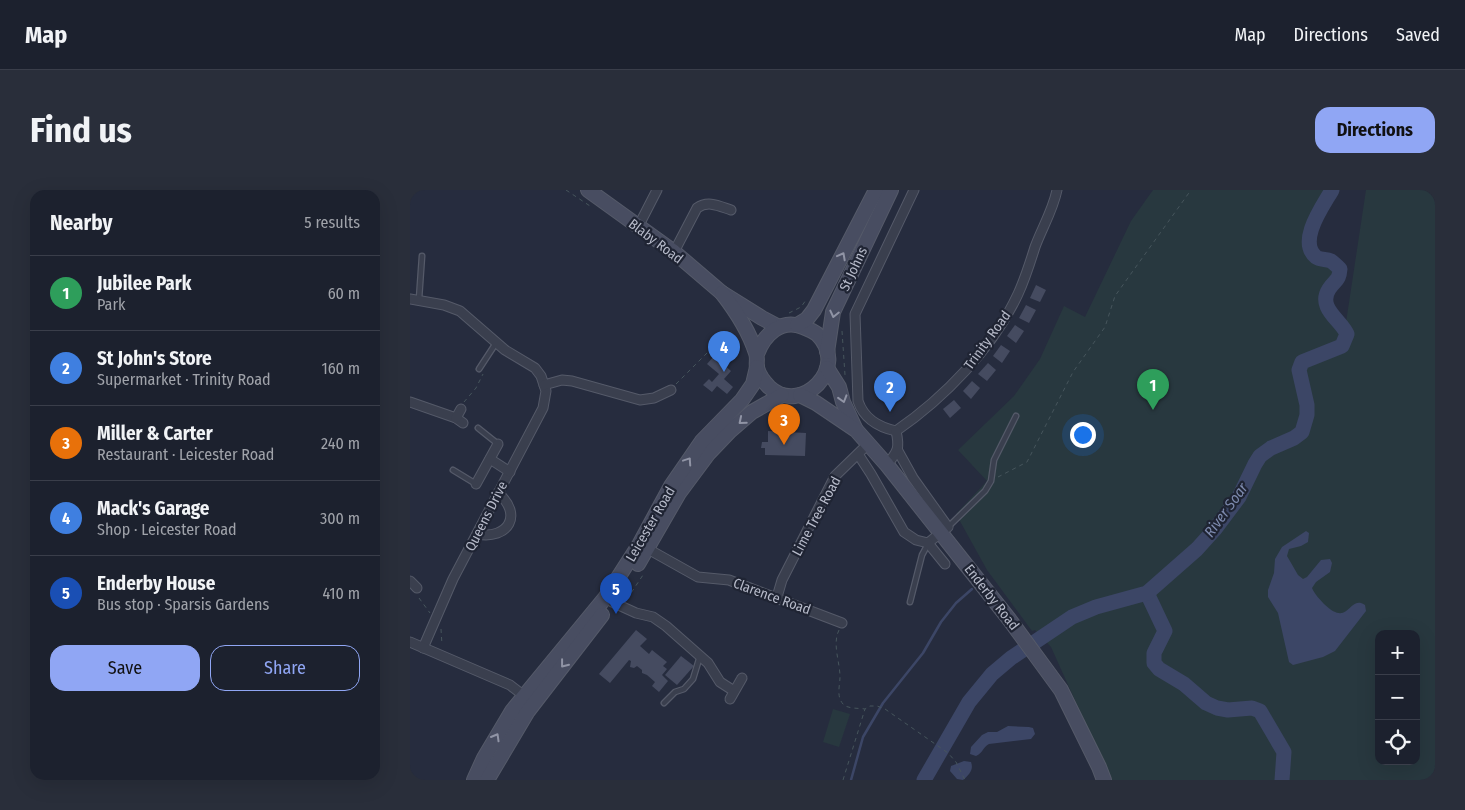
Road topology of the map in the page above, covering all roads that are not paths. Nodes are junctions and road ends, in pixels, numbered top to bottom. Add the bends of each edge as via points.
1 (588, 190) edge
2 (657, 190) edge
3 (876, 190) edge
4 (890, 190) edge
5 (914, 190) edge
6 (1056, 190) edge
7 (731, 210) dead end
8 (638, 227) junction
9 (674, 252) junction
10 (422, 256) dead end
11 (722, 293) junction
12 (414, 299) edge
13 (797, 325) junction
14 (779, 327) junction
15 (497, 342) junction
16 (828, 352) junction
17 (757, 361) junction
18 (827, 368) junction
19 (482, 370) road end
20 (544, 385) junction
21 (671, 390) road end
22 (782, 395) junction
23 (800, 395) junction
24 (410, 402) edge
25 (461, 409) road end
26 (1016, 416) dead end
27 (874, 424) junction
28 (478, 428) dead end
29 (896, 430) junction
30 (862, 436) junction
31 (498, 444) joint
32 (898, 451) junction
33 (858, 454) junction
34 (490, 460) junction
35 (886, 465) junction
36 (453, 470) dead end
37 (510, 472) junction
38 (476, 484) joint
39 (498, 492) junction
40 (944, 530) junction
41 (477, 534) junction
42 (928, 542) junction
43 (648, 549) junction
44 (946, 564) dead end
45 (777, 597) junction
46 (612, 602) junction
47 (910, 602) dead end
48 (842, 623) road end
49 (410, 642) edge
50 (423, 648) junction
51 (700, 656) junction
52 (742, 678) dead end
53 (523, 695) junction
54 (664, 703) dead end
55 (474, 780) edge
56 (487, 780) edge
57 (1104, 780) edge

1 - 8 main road, Blaby Road
2 - 8 street
13 -> 3 main road, St Johns via 814,310
4 -> 16 main road, St Johns via 833,312
5 - 27 street via 855,314 858,401
6 - 29 street, Trinity Road via 1020,289 993,336 944,392
7 - 9 street via 709,203 697,208
8 - 9 main road, Blaby Road
9 - 11 main road, Blaby Road
10 - 12 lane
11 - 14 main road, Blaby Road
11 - 17 main road, Blaby Road via 743,324
12 - 15 street via 460,311
13 - 14 main road
13 - 16 main road via 814,332
14 - 17 main road via 761,342
15 - 19 lane
15 - 20 street via 535,368
16 - 18 main road
17 - 22 main road via 762,380
53 -> 17 main road, Leicester Road via 605,598 671,486 702,441 742,400 752,384
18 - 23 main road via 822,381 813,390
18 -> 30 main road, Enderby Road
20 - 21 street via 572,381 640,400
20 - 37 street, Queens Drive via 543,408
22 - 23 main road
22 -> 43 main road, Leicester Road via 752,412 708,454 679,494
23 - 30 main road, Enderby Road via 816,402
24 - 25 street via 460,421
26 - 40 lane via 994,460 991,481 985,491
27 - 29 street
27 - 30 street, Lime Tree Road
28 - 31 lane
29 - 32 street
30 - 33 street, Lime Tree Road
30 - 35 main road, Enderby Road
31 - 34 street
32 - 35 street
32 - 40 street
33 - 42 street via 904,532 916,540
33 - 45 street, Lime Tree Road via 835,476 782,580
34 - 37 street
34 - 38 street
35 - 40 main road, Enderby Road
36 - 38 lane
37 - 39 street, Queens Drive
39 - 41 street, Queens Drive
39 - 41 street via 509,506 507,528 497,534
40 - 42 street
40 - 57 main road, Enderby Road via 1061,690
41 - 50 street, Queens Drive
42 - 44 street
42 - 47 lane
43 - 45 street, Clarence Road via 698,577 729,580
43 - 46 main road, Leicester Road
45 - 48 street, Clarence Road
46 - 51 street via 653,617
46 -> 56 main road, Leicester Road via 528,711
49 - 50 street
50 - 53 street via 510,685
51 - 52 street via 732,695
51 - 54 lane via 693,679
55 -> 53 main road, Leicester Road via 497,735

